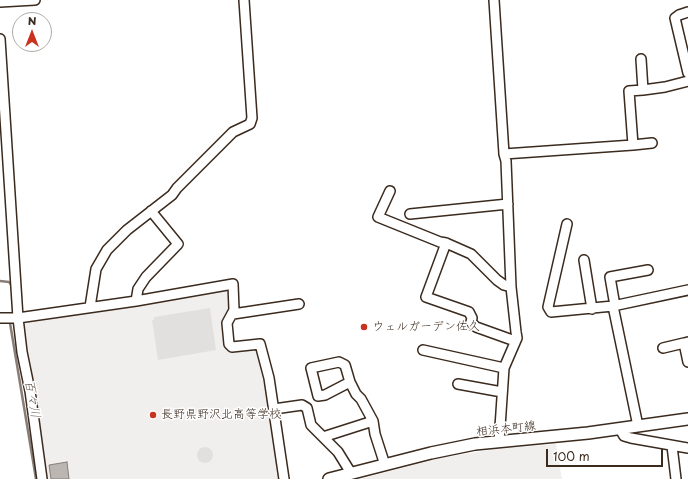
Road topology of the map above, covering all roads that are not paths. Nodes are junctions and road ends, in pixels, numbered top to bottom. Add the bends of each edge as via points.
1 (35, 0) edge
2 (244, 0) edge
3 (494, 0) edge
4 (0, 2) edge
5 (688, 12) edge
6 (0, 39) edge
7 (641, 59) dead end
8 (688, 73) edge
9 (688, 81) edge
10 (643, 90) junction
11 (652, 143) dead end
12 (633, 145) junction
13 (504, 154) junction
14 (390, 191) dead end
15 (508, 204) junction
16 (151, 211) junction
17 (410, 214) dead end
18 (567, 224) dead end
19 (446, 243) junction
20 (584, 260) dead end
21 (648, 270) dead end
22 (511, 287) junction
23 (688, 290) edge
24 (136, 301) junction
25 (299, 304) dead end
26 (614, 306) junction
27 (90, 307) junction
28 (592, 309) junction
29 (233, 314) junction
30 (0, 318) edge
31 (18, 318) junction
32 (515, 341) junction
33 (686, 343) edge
34 (663, 348) dead end
35 (423, 350) dead end
36 (688, 362) edge
37 (504, 368) junction
38 (350, 382) junction
39 (458, 384) dead end
40 (502, 392) junction
41 (274, 409) junction
42 (688, 419) edge
43 (374, 421) junction
44 (638, 426) junction
45 (620, 429) junction
46 (324, 437) junction
47 (499, 442) junction
48 (672, 446) junction
49 (688, 448) edge
50 (385, 465) junction
51 (351, 474) junction
52 (42, 479) edge
53 (284, 479) edge
54 (329, 479) edge
55 (676, 479) edge

1 - 4 street
2 - 16 street via 252,118 250,124 233,132 172,195
3 - 13 street
5 - 8 street via 675,18
6 - 31 street
7 - 10 street
9 - 10 street
10 - 12 street via 629,91
11 - 12 street
12 - 13 street
13 - 15 street
14 - 19 street via 378,217
15 - 17 street
15 - 22 street
16 - 24 street via 178,244 146,277 138,289
16 - 27 street via 107,250 96,269
18 - 28 street via 548,307 551,312
19 - 22 street via 471,254 497,280
19 - 32 street via 426,297 469,312 471,322 476,327
20 - 28 street
21 - 26 street via 610,277
22 - 32 street via 517,338
23 - 26 street
24 - 27 street
24 - 29 street via 232,284
25 - 29 street
26 - 28 street
26 - 44 street
27 - 31 street
29 - 41 street via 227,323 229,344 232,347 260,344
30 - 31 street
31 - 52 street
32 - 37 street
33 - 34 street
33 - 36 street
35 - 37 street
37 - 40 street
38 - 38 street via 345,365 339,362 311,368 318,396
38 - 43 street
39 - 40 street
40 - 47 street
41 - 46 street via 302,405 307,408 311,425
41 - 53 street
42 - 44 main road, 相浜本町線
43 - 46 street
43 - 50 street via 375,434
44 - 45 main road, 相浜本町線
45 - 47 main road, 相浜本町線
45 - 48 street via 624,436
46 - 51 street via 338,452
47 - 50 main road, 相浜本町線 via 430,453
48 - 49 street
48 - 55 street
50 - 51 main road, 相浜本町線
51 - 54 main road, 相浜本町線

